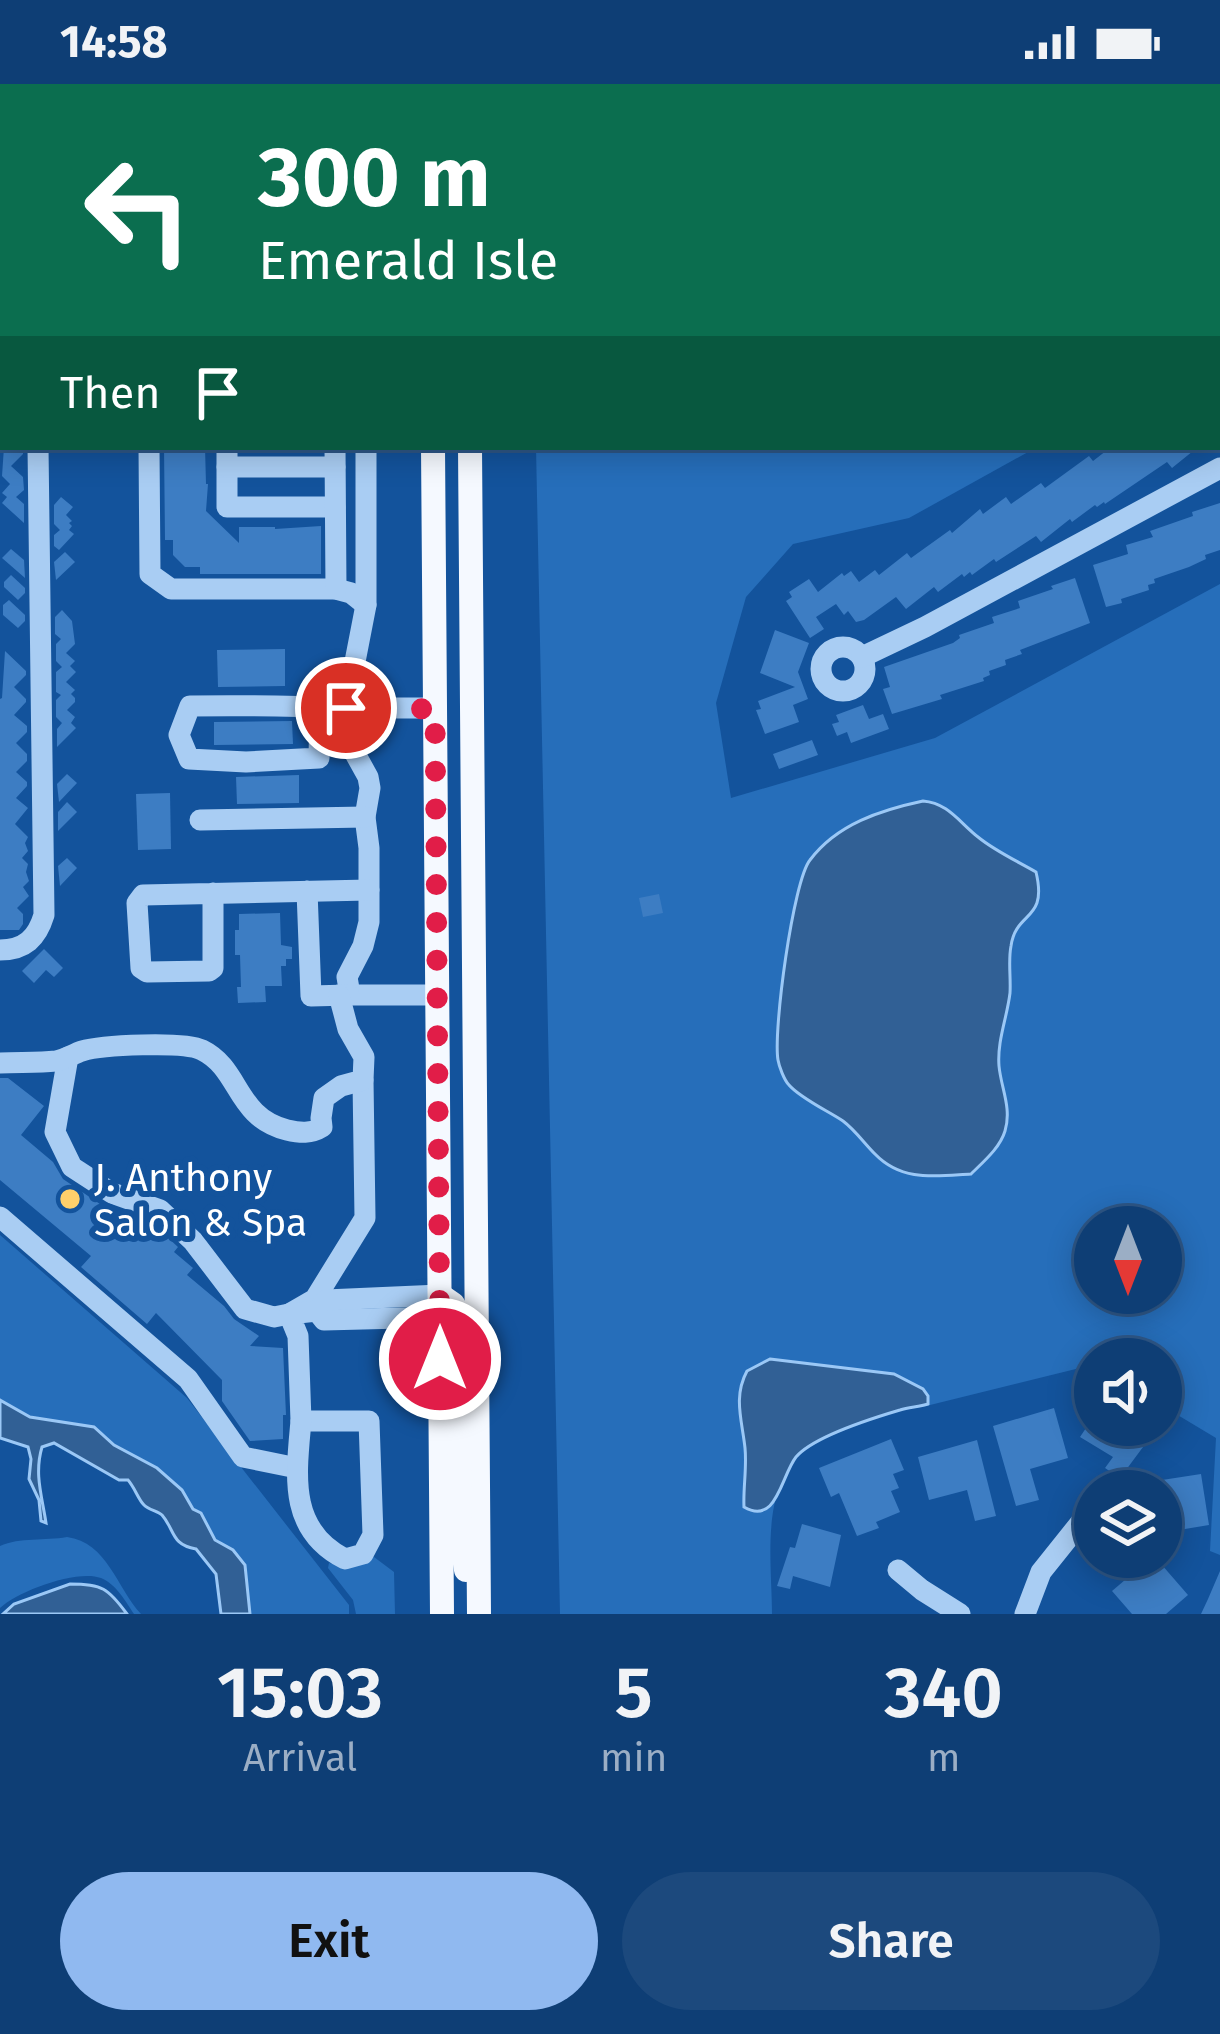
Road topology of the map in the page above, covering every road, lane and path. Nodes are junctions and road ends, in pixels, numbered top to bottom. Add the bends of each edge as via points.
1 (38, 450) edge
2 (149, 450) edge
3 (365, 450) edge
4 (433, 450) edge
5 (470, 450) edge
6 (227, 457) edge
7 (335, 457) edge
8 (1220, 468) edge
9 (335, 507) junction
10 (336, 589) junction
11 (366, 605) junction
12 (862, 657) dead end
13 (320, 707) junction
14 (346, 708) junction
15 (435, 709) junction
16 (365, 817) junction
17 (200, 820) dead end
18 (369, 890) junction
19 (307, 891) junction
20 (213, 893) junction
21 (0, 950) edge
22 (344, 995) junction
23 (438, 995) junction
24 (68, 1057) junction
25 (0, 1063) edge
26 (363, 1080) junction
27 (322, 1127) junction
28 (364, 1128) junction
29 (0, 1217) edge
30 (440, 1306) junction
31 (290, 1314) junction
32 (301, 1421) junction
33 (297, 1468) junction
34 (1074, 1531) edge
35 (898, 1570) dead end
36 (442, 1614) edge
37 (476, 1614) edge
38 (961, 1614) edge
39 (1024, 1614) edge

1 - 21 street via 44,915 29,943
2 - 10 street via 151,574 171,589
3 - 11 street
4 - 15 main road
5 - 37 main road
6 - 7 street
6 - 9 street via 227,507
7 - 9 street
8 - 12 street
9 - 10 street
10 - 11 street
11 - 14 street
13 - 13 street via 190,706 179,734 189,759 320,758
13 - 14 street
14 - 15 street
14 - 16 street via 347,739 370,788
15 - 23 main road
16 - 17 street
16 - 18 street
18 - 19 street
18 - 22 street via 367,934
19 - 20 street
19 - 22 street via 311,996
20 - 20 street via 139,899 141,968 213,968
22 - 23 street
22 - 26 street
23 - 30 main road
24 - 25 street
24 - 27 street via 190,1045 208,1052 260,1118 299,1133
24 - 31 street via 55,1132 72,1167 160,1210 245,1309
26 - 27 street via 324,1098
26 - 28 street
27 - 28 street
28 - 31 street via 365,1217 315,1299
29 - 33 street via 188,1378 243,1457
30 - 31 street via 326,1300 317,1311
30 - 36 main road
30 - 37 main road via 453,1304 458,1313 460,1532
31 - 32 street
32 - 33 street
32 - 33 street via 369,1421 373,1535 364,1554 345,1558 325,1549 301,1513
34 - 39 street via 1041,1572
35 - 38 street

